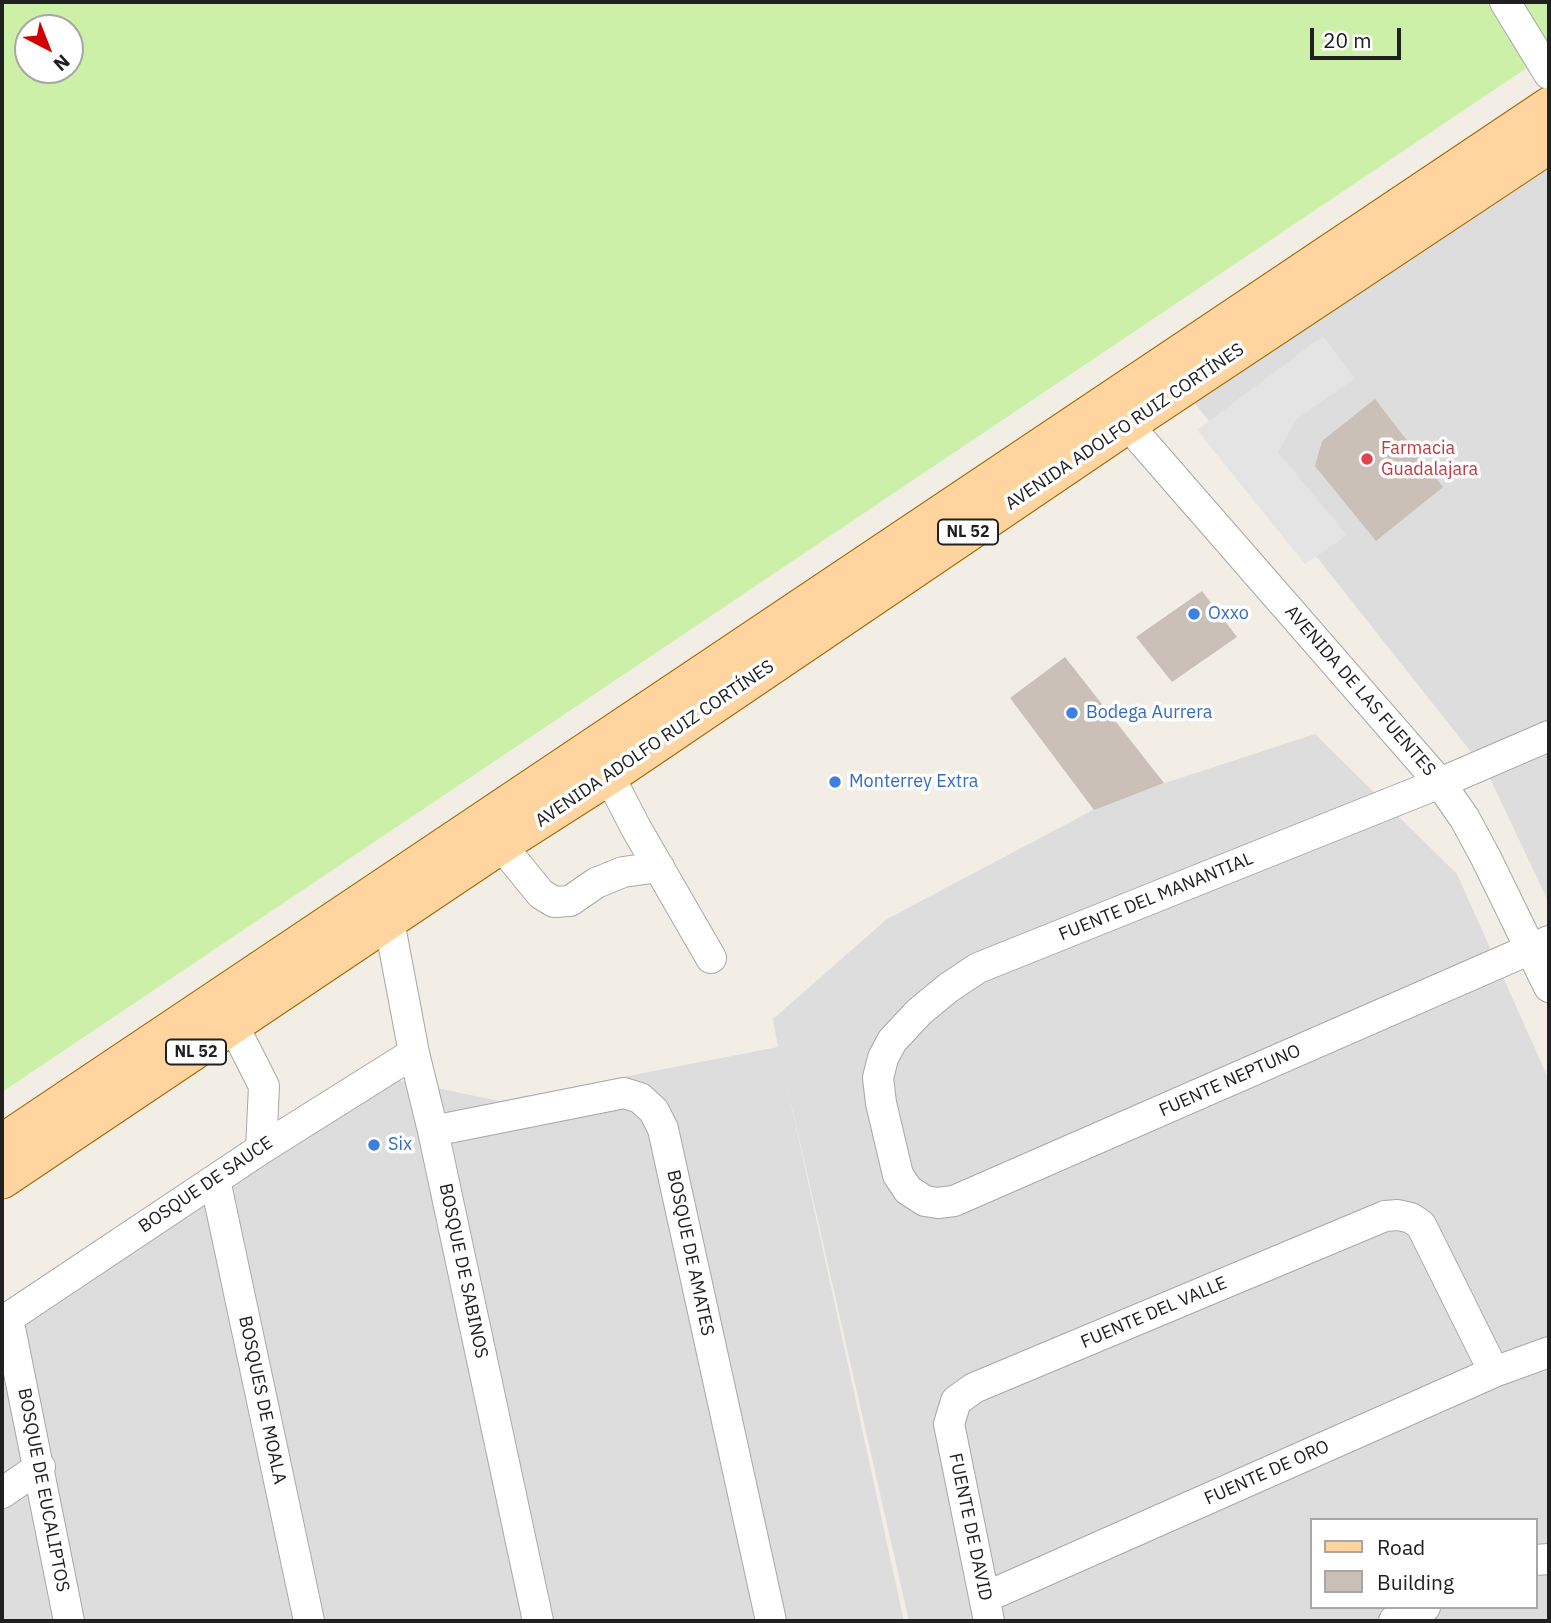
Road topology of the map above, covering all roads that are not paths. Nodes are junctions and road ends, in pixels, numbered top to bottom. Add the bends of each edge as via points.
1 (1504, 2) edge
2 (1549, 74) edge
3 (1549, 106) edge
4 (1549, 145) edge
5 (1117, 413) junction
6 (1549, 736) edge
7 (609, 776) junction
8 (1440, 783) junction
9 (501, 845) junction
10 (659, 867) junction
11 (388, 921) junction
12 (324, 926) junction
13 (1541, 945) edge
14 (711, 958) dead end
15 (253, 974) junction
16 (1549, 987) edge
17 (234, 1026) junction
18 (414, 1053) junction
19 (433, 1131) junction
20 (2, 1143) edge
21 (261, 1149) junction
22 (2, 1180) edge
23 (215, 1180) junction
24 (925, 1201) joint
25 (5, 1320) edge
26 (1549, 1352) edge
27 (1494, 1373) junction
28 (950, 1433) joint
29 (40, 1467) junction
30 (2, 1493) edge
31 (988, 1609) edge
32 (1421, 1609) edge
33 (69, 1621) edge
34 (309, 1621) edge
35 (538, 1621) edge
36 (771, 1621) edge
37 (1394, 1621) edge

1 - 2 street
3 - 5 main road
4 - 5 main road, AVENIDA ADOLFO RUIZ CORTÍNES / NL 52
5 - 7 main road, AVENIDA ADOLFO RUIZ CORTÍNES / NL 52
5 - 8 street, AVENIDA DE LAS FUENTES
5 - 12 main road
6 - 8 street, FUENTE DEL MANANTIAL
7 - 9 main road, AVENIDA ADOLFO RUIZ CORTÍNES / NL 52
7 - 10 street
8 - 13 street, AVENIDA DE LAS FUENTES
8 - 24 street, FUENTE DEL MANANTIAL via 978,968 947,988 892,1041 878,1078 898,1175 908,1190
9 - 10 street via 541,894 554,902 569,901 624,872
9 - 11 main road, AVENIDA ADOLFO RUIZ CORTÍNES / NL 52
10 - 14 street
11 - 12 street via 379,904
11 - 17 main road, NL 52
11 - 18 street, BOSQUE DE SABINOS
12 - 15 main road
13 - 16 street, AVENIDA DE LAS FUENTES
13 - 24 street, FUENTE NEPTUNO via 969,1195 938,1203
15 - 17 street via 229,1009
15 - 20 main road
17 - 21 street via 264,1086
17 - 22 main road, NL 52
18 - 19 street, BOSQUE DE SABINOS
18 - 21 street, BOSQUE DE SAUCE
19 - 35 street, BOSQUE DE SABINOS
19 - 36 street, BOSQUE DE AMATES via 624,1093 640,1098 654,1111 663,1129
21 - 23 street, BOSQUE DE SAUCE
23 - 25 street, BOSQUE DE SAUCE
23 - 34 street, BOSQUES DE MOALA
25 - 29 street, BOSQUE DE EUCALIPTOS
26 - 27 street, FUENTE DE ORO
27 - 28 street, FUENTE DEL VALLE via 1422,1225 1411,1218 1385,1216 974,1388 956,1401
27 - 31 street, FUENTE DE ORO
28 - 31 street, FUENTE DE DAVID
29 - 30 street
29 - 33 street, BOSQUE DE EUCALIPTOS
32 - 37 street

